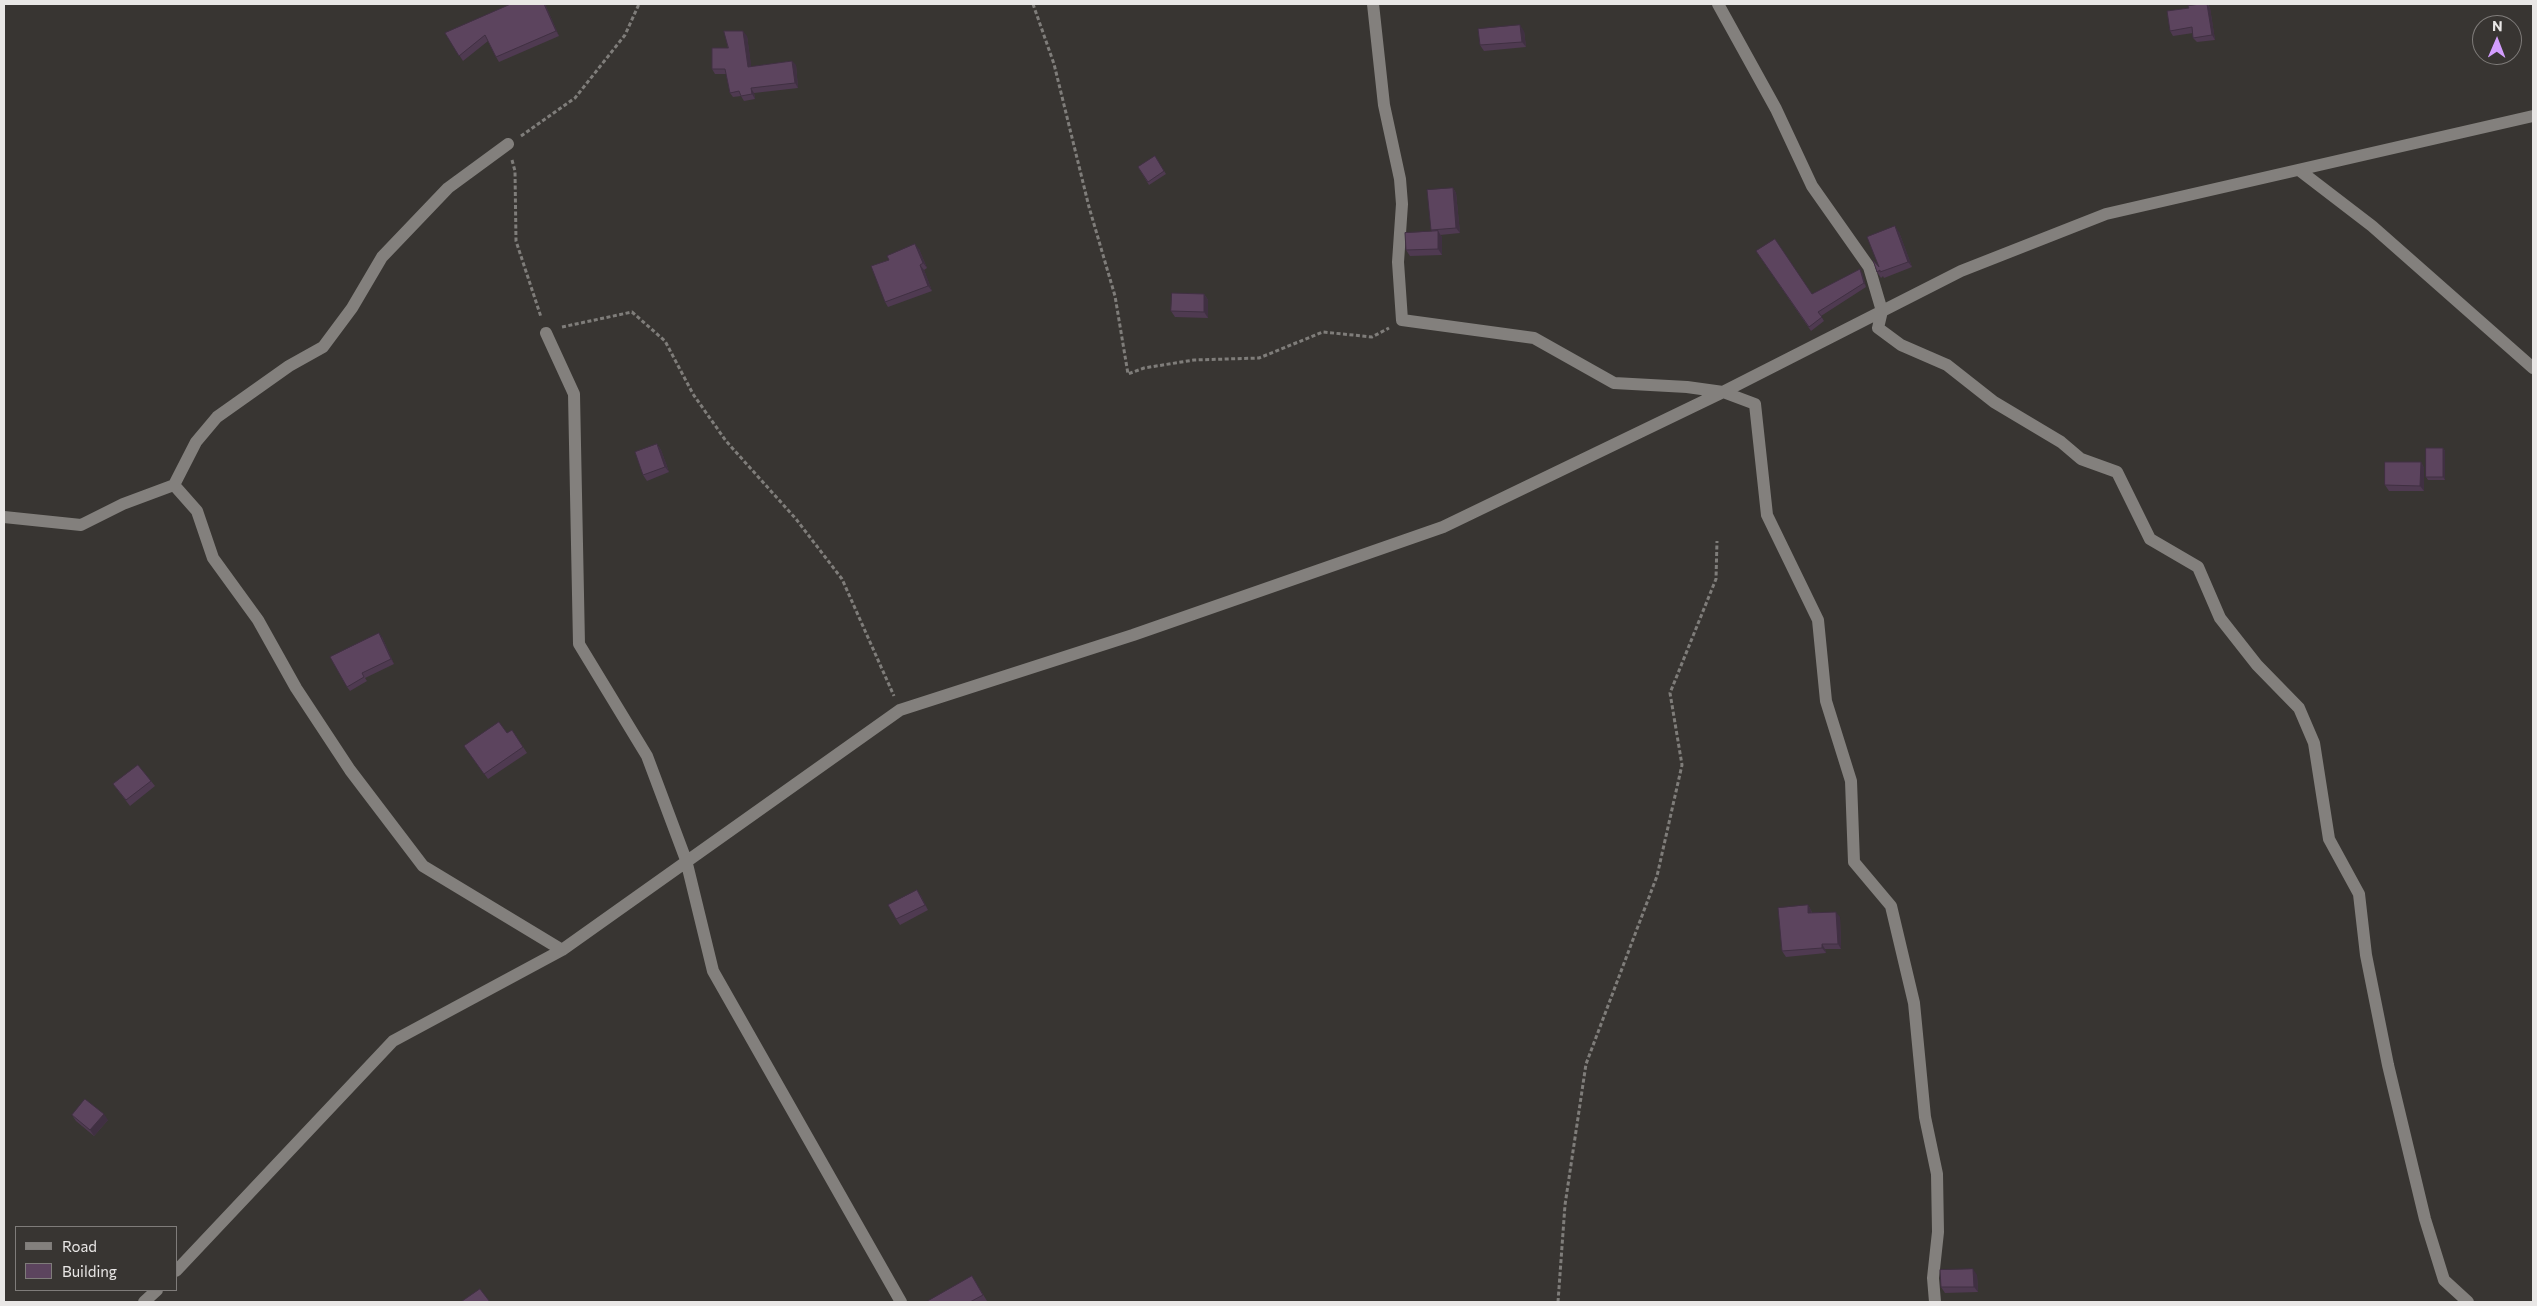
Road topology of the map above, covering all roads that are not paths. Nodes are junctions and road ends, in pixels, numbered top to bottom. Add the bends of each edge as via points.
1 (1373, 4) edge
2 (1718, 4) edge
3 (2533, 116) edge
4 (508, 144) road end
5 (2299, 170) junction
6 (1882, 311) junction
7 (546, 333) road end
8 (2533, 368) edge
9 (1723, 392) junction
10 (174, 485) junction
11 (4, 517) edge
12 (686, 860) junction
13 (562, 950) junction
14 (178, 1269) edge
15 (156, 1291) edge
16 (144, 1302) edge
17 (901, 1302) edge
18 (1935, 1302) edge
19 (2468, 1302) edge

1 - 9 street via 1384,105 1401,187 1398,262 1402,320 1534,338 1614,383
2 - 6 street via 1776,109 1812,186 1869,267
3 - 5 street
4 - 10 street via 448,188 382,257 352,308 323,347 289,366 216,417 196,442
5 - 6 street via 2106,214 1961,271
5 - 8 street via 2372,226
6 - 9 street
6 - 19 street via 1878,328 1900,345 1947,365 1994,402 2062,442 2081,458 2117,472 2150,539 2198,568 2220,618 2257,665 2299,708 2314,743 2329,838 2359,894 2366,955 2386,1056 2425,1219 2444,1280
7 - 12 street via 574,394 578,644 647,756
9 - 12 street via 1443,527 1134,635 900,710
9 - 18 street via 1755,404 1766,515 1818,620 1826,701 1851,781 1854,862 1891,906 1914,1003 1925,1117 1938,1174 1938,1232 1933,1278
10 - 11 street via 123,504 82,525
10 - 13 street via 197,511 213,558 258,620 296,688 334,746 423,866
12 - 13 street
12 - 17 street via 713,971
13 - 14 street via 393,1041
15 - 16 street

